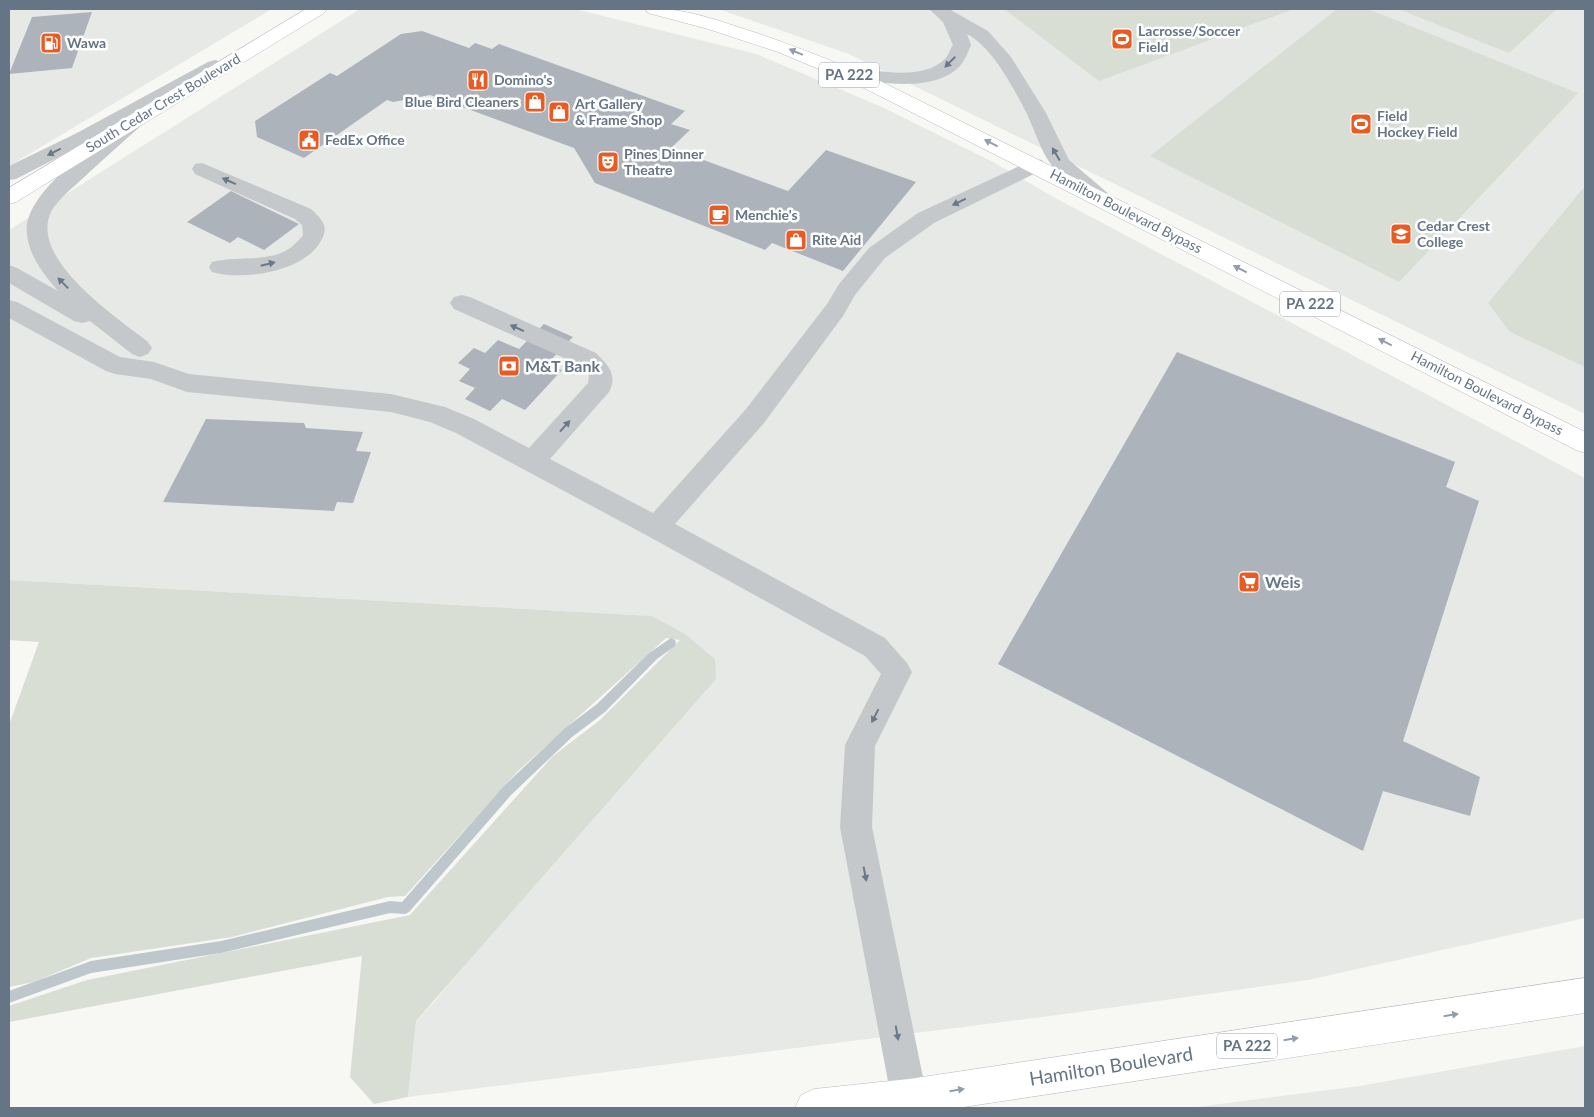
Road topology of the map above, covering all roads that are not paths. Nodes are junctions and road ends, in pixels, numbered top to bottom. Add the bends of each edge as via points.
1 (318, 9) edge
2 (654, 9) edge
3 (945, 14) edge
4 (283, 30) junction
5 (839, 71) junction
6 (138, 118) junction
7 (1035, 165) junction
8 (202, 169) dead end
9 (9, 174) edge
10 (9, 197) edge
11 (1103, 200) junction
12 (220, 267) dead end
13 (9, 272) edge
14 (462, 302) dead end
15 (9, 308) edge
16 (9, 323) edge
17 (140, 348) junction
18 (115, 365) junction
19 (154, 371) junction
20 (1585, 443) edge
21 (532, 462) junction
22 (656, 528) junction
23 (1585, 995) edge
24 (909, 1097) junction
25 (814, 1108) edge

1 - 4 main road, South Cedar Crest Boulevard
5 -> 2 main road, Hamilton Boulevard Bypass / PA 222 via 785,48
3 -> 5 lane via 962,45 953,62 934,74 910,79
11 -> 3 lane via 1061,164 1036,113 1002,57 982,35
4 - 6 main road, South Cedar Crest Boulevard
4 -> 9 lane
7 -> 5 main road, Hamilton Boulevard Bypass / PA 222
6 - 10 main road, South Cedar Crest Boulevard
17 -> 6 lane via 52,272 39,247 37,231 41,212 60,188
7 - 11 main road, Hamilton Boulevard Bypass / PA 222
7 -> 22 lane via 926,218 877,254 755,416
12 -> 8 lane via 252,268 280,261 302,250 314,235 313,223 303,214
20 -> 11 main road, Hamilton Boulevard Bypass / PA 222
13 - 17 lane
21 -> 14 lane via 600,386 601,373 588,359
15 - 18 lane
16 - 18 lane
17 - 19 lane
18 - 19 lane
19 - 21 lane via 187,384 391,403 436,414 465,426
21 - 22 lane
22 -> 24 lane via 875,647 897,672 860,745 856,827
24 -> 23 main road, Hamilton Boulevard / PA 222
24 - 25 main road, Hamilton Boulevard / PA 222

